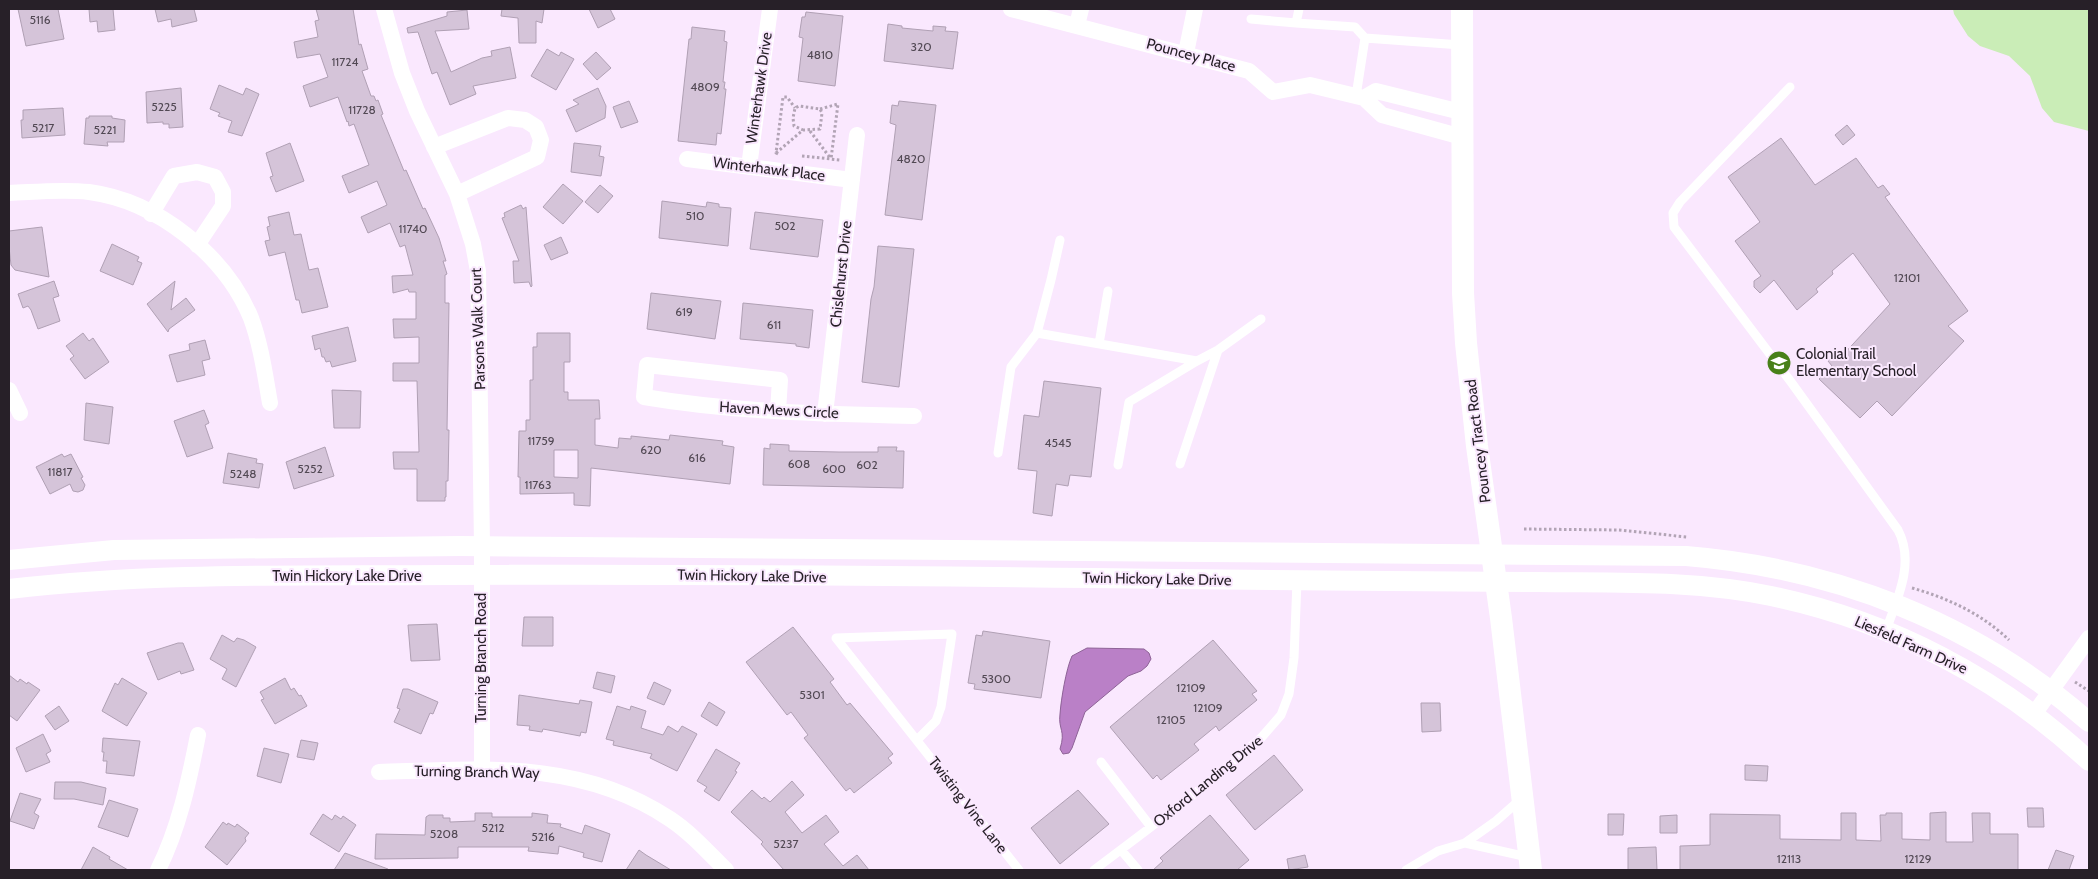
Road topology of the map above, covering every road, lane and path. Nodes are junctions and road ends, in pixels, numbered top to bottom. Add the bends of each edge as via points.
1 (384, 9) edge
2 (770, 9) edge
3 (1011, 9) edge
4 (1195, 9) edge
5 (1299, 9) edge
6 (1462, 9) edge
7 (1079, 17) edge
8 (1251, 19) dead end
9 (1296, 22) junction
10 (1365, 38) junction
11 (1462, 45) junction
12 (1186, 53) junction
13 (1790, 87) dead end
14 (1360, 97) junction
15 (795, 108) junction
16 (820, 109) junction
17 (1461, 112) junction
18 (803, 130) junction
19 (810, 130) junction
20 (858, 135) dead end
21 (1462, 137) junction
22 (434, 147) junction
23 (776, 153) junction
24 (786, 154) dead end
25 (795, 155) dead end
26 (687, 159) dead end
27 (831, 159) junction
28 (843, 160) dead end
29 (749, 167) junction
30 (852, 180) junction
31 (9, 193) edge
32 (457, 194) junction
33 (151, 214) junction
34 (1060, 240) dead end
35 (197, 245) junction
36 (1108, 291) dead end
37 (1262, 319) dead end
38 (1036, 333) junction
39 (1099, 344) junction
40 (1218, 350) junction
41 (1197, 361) junction
42 (9, 390) edge
43 (270, 403) dead end
44 (778, 411) junction
45 (20, 413) dead end
46 (826, 414) junction
47 (914, 416) dead end
48 (998, 453) dead end
49 (1180, 464) dead end
50 (1118, 465) dead end
51 (482, 546) junction
52 (1492, 554) junction
53 (9, 560) edge
54 (482, 575) junction
55 (1297, 581) junction
56 (1496, 582) junction
57 (9, 589) edge
58 (1896, 603) junction
59 (1886, 630) junction
60 (2089, 638) edge
61 (2050, 691) junction
62 (2034, 714) junction
63 (2089, 722) edge
64 (198, 735) dead end
65 (917, 740) junction
66 (2089, 761) edge
67 (1101, 762) dead end
68 (482, 770) junction
69 (379, 772) dead end
70 (1523, 796) junction
71 (1151, 827) junction
72 (1465, 842) junction
73 (1121, 850) junction
74 (1530, 864) edge
75 (158, 870) edge
76 (726, 870) edge
77 (1019, 870) edge
78 (1094, 870) edge
79 (1138, 870) edge
80 (1406, 870) edge

1 - 22 street, Parsons Walk Court via 402,73
2 - 29 street, Winterhawk Drive
3 - 7 street, Pouncey Place
4 - 12 street
5 - 9 lane
6 - 11 main road, Pouncey Tract Road
7 - 12 street, Pouncey Place
8 - 9 lane
9 - 10 lane via 1355,27
10 - 11 lane
10 - 14 lane
11 - 17 main road, Pouncey Tract Road
12 - 14 street, Pouncey Place via 1248,71 1273,92 1310,85
13 - 58 lane via 1680,202 1673,213 1674,227 1898,530 1906,555
14 - 17 street, Pouncey Place via 1376,91
14 - 21 street, Pouncey Place via 1382,115
15 - 16 path
15 - 18 path via 794,126
15 - 23 path via 787,97 783,97
16 - 19 path via 820,129
16 - 27 path via 838,104
17 - 21 main road, Pouncey Tract Road
18 - 19 path
18 - 23 path
19 - 27 path
20 - 30 street, Chislehurst Drive
21 - 52 main road, Pouncey Tract Road via 1466,343 1476,446
22 - 32 street, Parsons Walk Court
22 - 32 street via 508,118 525,120 536,127 541,140 537,157
23 - 24 path
25 - 27 path
26 - 29 street, Winterhawk Place
27 - 28 path
29 - 30 street, Winterhawk Place
30 - 46 street, Chislehurst Drive
31 - 33 street via 89,192 132,204
32 - 51 street, Parsons Walk Court via 478,271
33 - 35 street via 186,234
33 - 35 street via 174,176 197,172 215,177 223,192 223,206
34 - 38 lane
35 - 43 street via 219,265 250,316
36 - 39 lane
37 - 40 lane
38 - 39 lane
38 - 48 lane via 1011,367
39 - 41 lane
40 - 41 lane
40 - 49 lane
41 - 50 lane via 1129,402
42 - 45 street
44 - 44 street, Haven Mews Circle via 722,408 644,397 647,365 780,380
44 - 46 street, Haven Mews Circle
46 - 47 street, Haven Mews Circle
51 - 52 street, Twin Hickory Lake Drive
51 - 53 street, Twin Hickory Lake Drive via 114,550
51 - 54 street, Turning Branch Road
52 - 56 main road, Pouncey Tract Road
52 - 58 street, Liesfeld Farm Drive via 1714,558 1799,573
54 - 55 street, Twin Hickory Lake Drive
54 - 57 street, Twin Hickory Lake Drive via 107,579
54 - 68 street, Turning Branch Road
55 - 56 street, Twin Hickory Lake Drive
55 - 71 lane, Oxford Landing Drive via 1292,676 1281,715 1262,738
56 - 59 street, Liesfeld Farm Drive via 1650,583 1736,590 1821,608
56 - 70 main road, Pouncey Tract Road
58 - 59 lane
58 - 61 street, Liesfeld Farm Drive via 1986,648
59 - 62 street, Liesfeld Farm Drive via 1973,673
60 - 61 street
61 - 62 street
61 - 63 street, Liesfeld Farm Drive
62 - 66 street, Liesfeld Farm Drive
64 - 75 street via 187,789 169,848
65 - 65 lane, Twisting Vine Lane via 911,733 836,638 952,634 941,707 936,721
65 - 77 lane, Twisting Vine Lane
67 - 71 lane
68 - 69 street, Turning Branch Way
68 - 76 street, Turning Branch Way via 555,774 617,792 670,820 702,844
70 - 72 lane via 1496,821
70 - 74 main road, Pouncey Tract Road
71 - 73 lane, Oxford Landing Drive
72 - 74 lane
72 - 80 lane via 1438,851
73 - 78 lane, Oxford Landing Drive
73 - 79 lane

